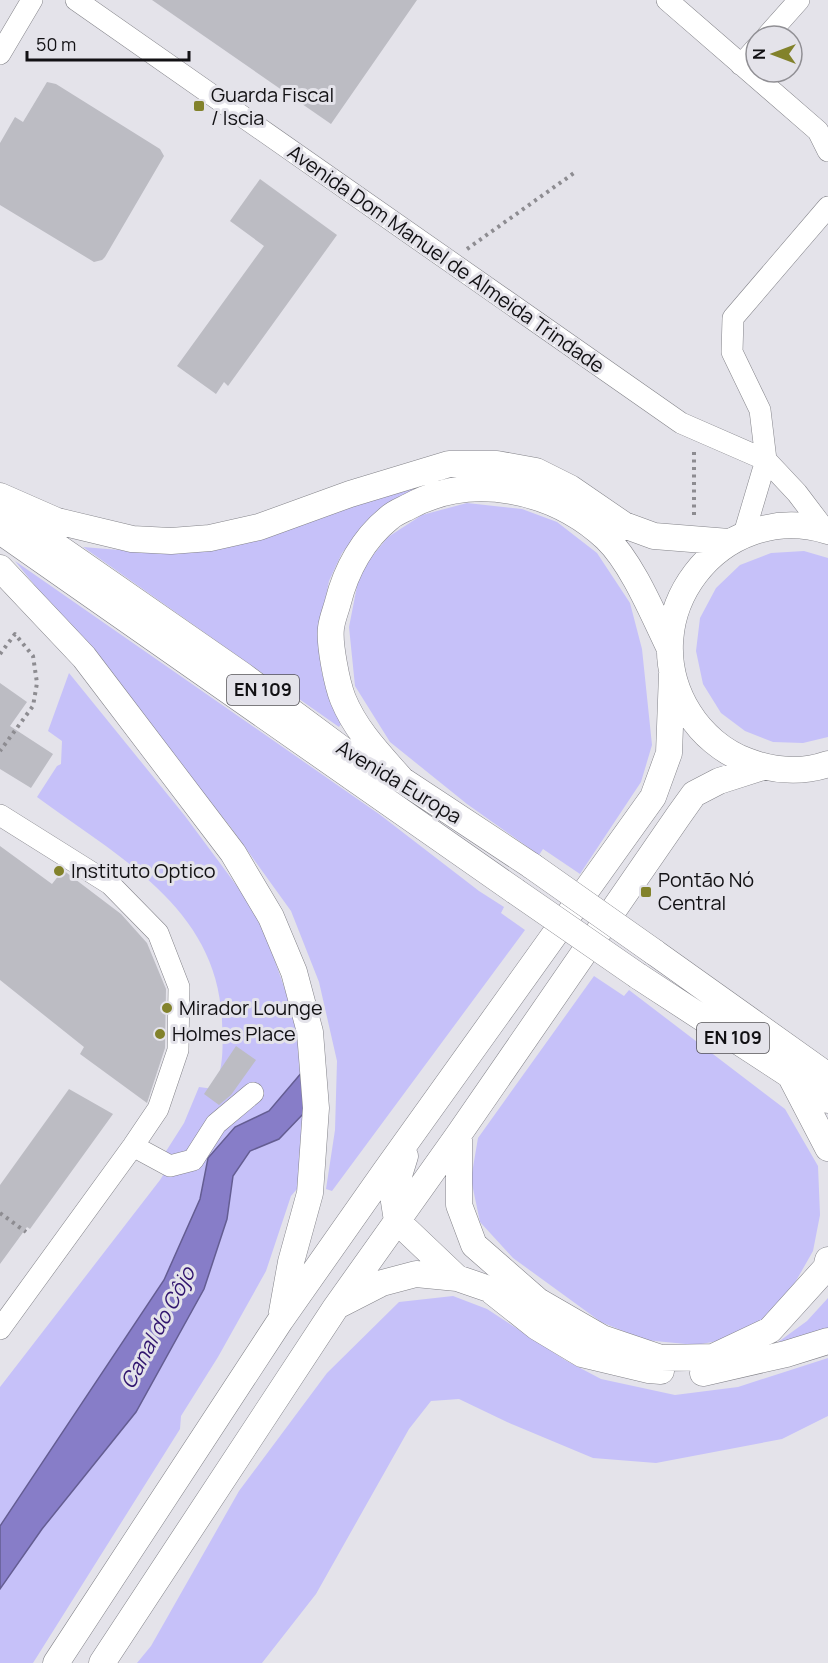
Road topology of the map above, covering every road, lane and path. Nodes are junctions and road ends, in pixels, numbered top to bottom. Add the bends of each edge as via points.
1 (32, 0) edge
2 (76, 0) edge
3 (667, 0) edge
4 (799, 0) edge
5 (778, 24) edge
6 (0, 54) edge
7 (744, 62) edge
8 (741, 65) junction
9 (828, 151) edge
10 (574, 173) dead end
11 (828, 207) edge
12 (451, 261) junction
13 (694, 445) dead end
14 (766, 460) junction
15 (0, 496) edge
16 (0, 506) edge
17 (694, 523) dead end
18 (827, 530) edge
19 (0, 531) edge
20 (736, 538) junction
21 (0, 568) edge
22 (669, 647) junction
23 (0, 654) edge
24 (672, 674) junction
25 (0, 752) edge
26 (828, 764) edge
27 (763, 767) junction
28 (402, 780) junction
29 (0, 815) edge
30 (790, 1074) junction
31 (828, 1076) edge
32 (253, 1093) dead end
33 (828, 1100) edge
34 (459, 1134) junction
35 (412, 1136) junction
36 (133, 1146) junction
37 (828, 1148) edge
38 (0, 1213) edge
39 (397, 1221) junction
40 (26, 1232) dead end
41 (828, 1260) edge
42 (457, 1278) junction
43 (336, 1307) junction
44 (280, 1321) junction
45 (0, 1329) edge
46 (828, 1341) edge
47 (56, 1663) edge
48 (102, 1663) edge

1 - 6 street
2 - 12 street, Avenida Dom Manuel de Almeida Trindade
3 - 8 street
4 - 5 street
7 - 8 street
8 - 9 street via 818,131
10 - 12 path
11 - 14 street via 733,318 732,352 760,410
12 - 14 street, Avenida Dom Manuel de Almeida Trindade via 681,423
13 - 17 path
14 - 18 street, Avenida Dom Manuel de Almeida Trindade
14 - 20 street
15 - 20 main road via 57,521 132,539 210,538 259,527 449,464 496,464 536,471 570,488 624,525 654,536
16 - 28 main road, Avenida Europa / EN 109 via 343,750
18 - 20 main road via 796,525 767,527
19 - 30 main road, Avenida Europa / EN 109, bridge via 638,976
20 - 22 main road via 696,571 672,620
21 - 44 main road via 84,657 233,853 271,917 294,972 310,1032 316,1108 310,1193
22 - 24 main road
22 - 28 main road via 625,563 606,538 581,519 514,490 469,487 427,497 389,517 362,546 343,582 331,630 334,668 343,699 365,737
23 - 25 path via 15,634 33,656 37,682 33,706
24 - 27 main road via 681,700 714,743 737,758
24 - 35 main road via 669,753 653,797
26 - 27 main road via 790,770
27 - 34 main road via 694,794
28 - 31 main road, Avenida Europa / EN 109, bridge via 532,866
29 - 36 street via 110,884 158,933 179,987 178,1050 158,1109
30 - 33 main road, Avenida Europa / EN 109
30 - 37 main road
32 - 36 street via 216,1124 193,1160 170,1166
34 - 39 main road
34 - 41 main road via 459,1205 474,1245 538,1301 602,1338 661,1358 713,1357 770,1330 826,1268
35 - 39 main road via 393,1195
35 - 44 main road
36 - 45 street
38 - 40 path
39 - 42 main road
39 - 43 main road
42 - 43 main road via 416,1274 382,1283
42 - 46 main road via 489,1288 537,1327 582,1354 649,1371 708,1373
43 - 48 main road
44 - 47 main road

